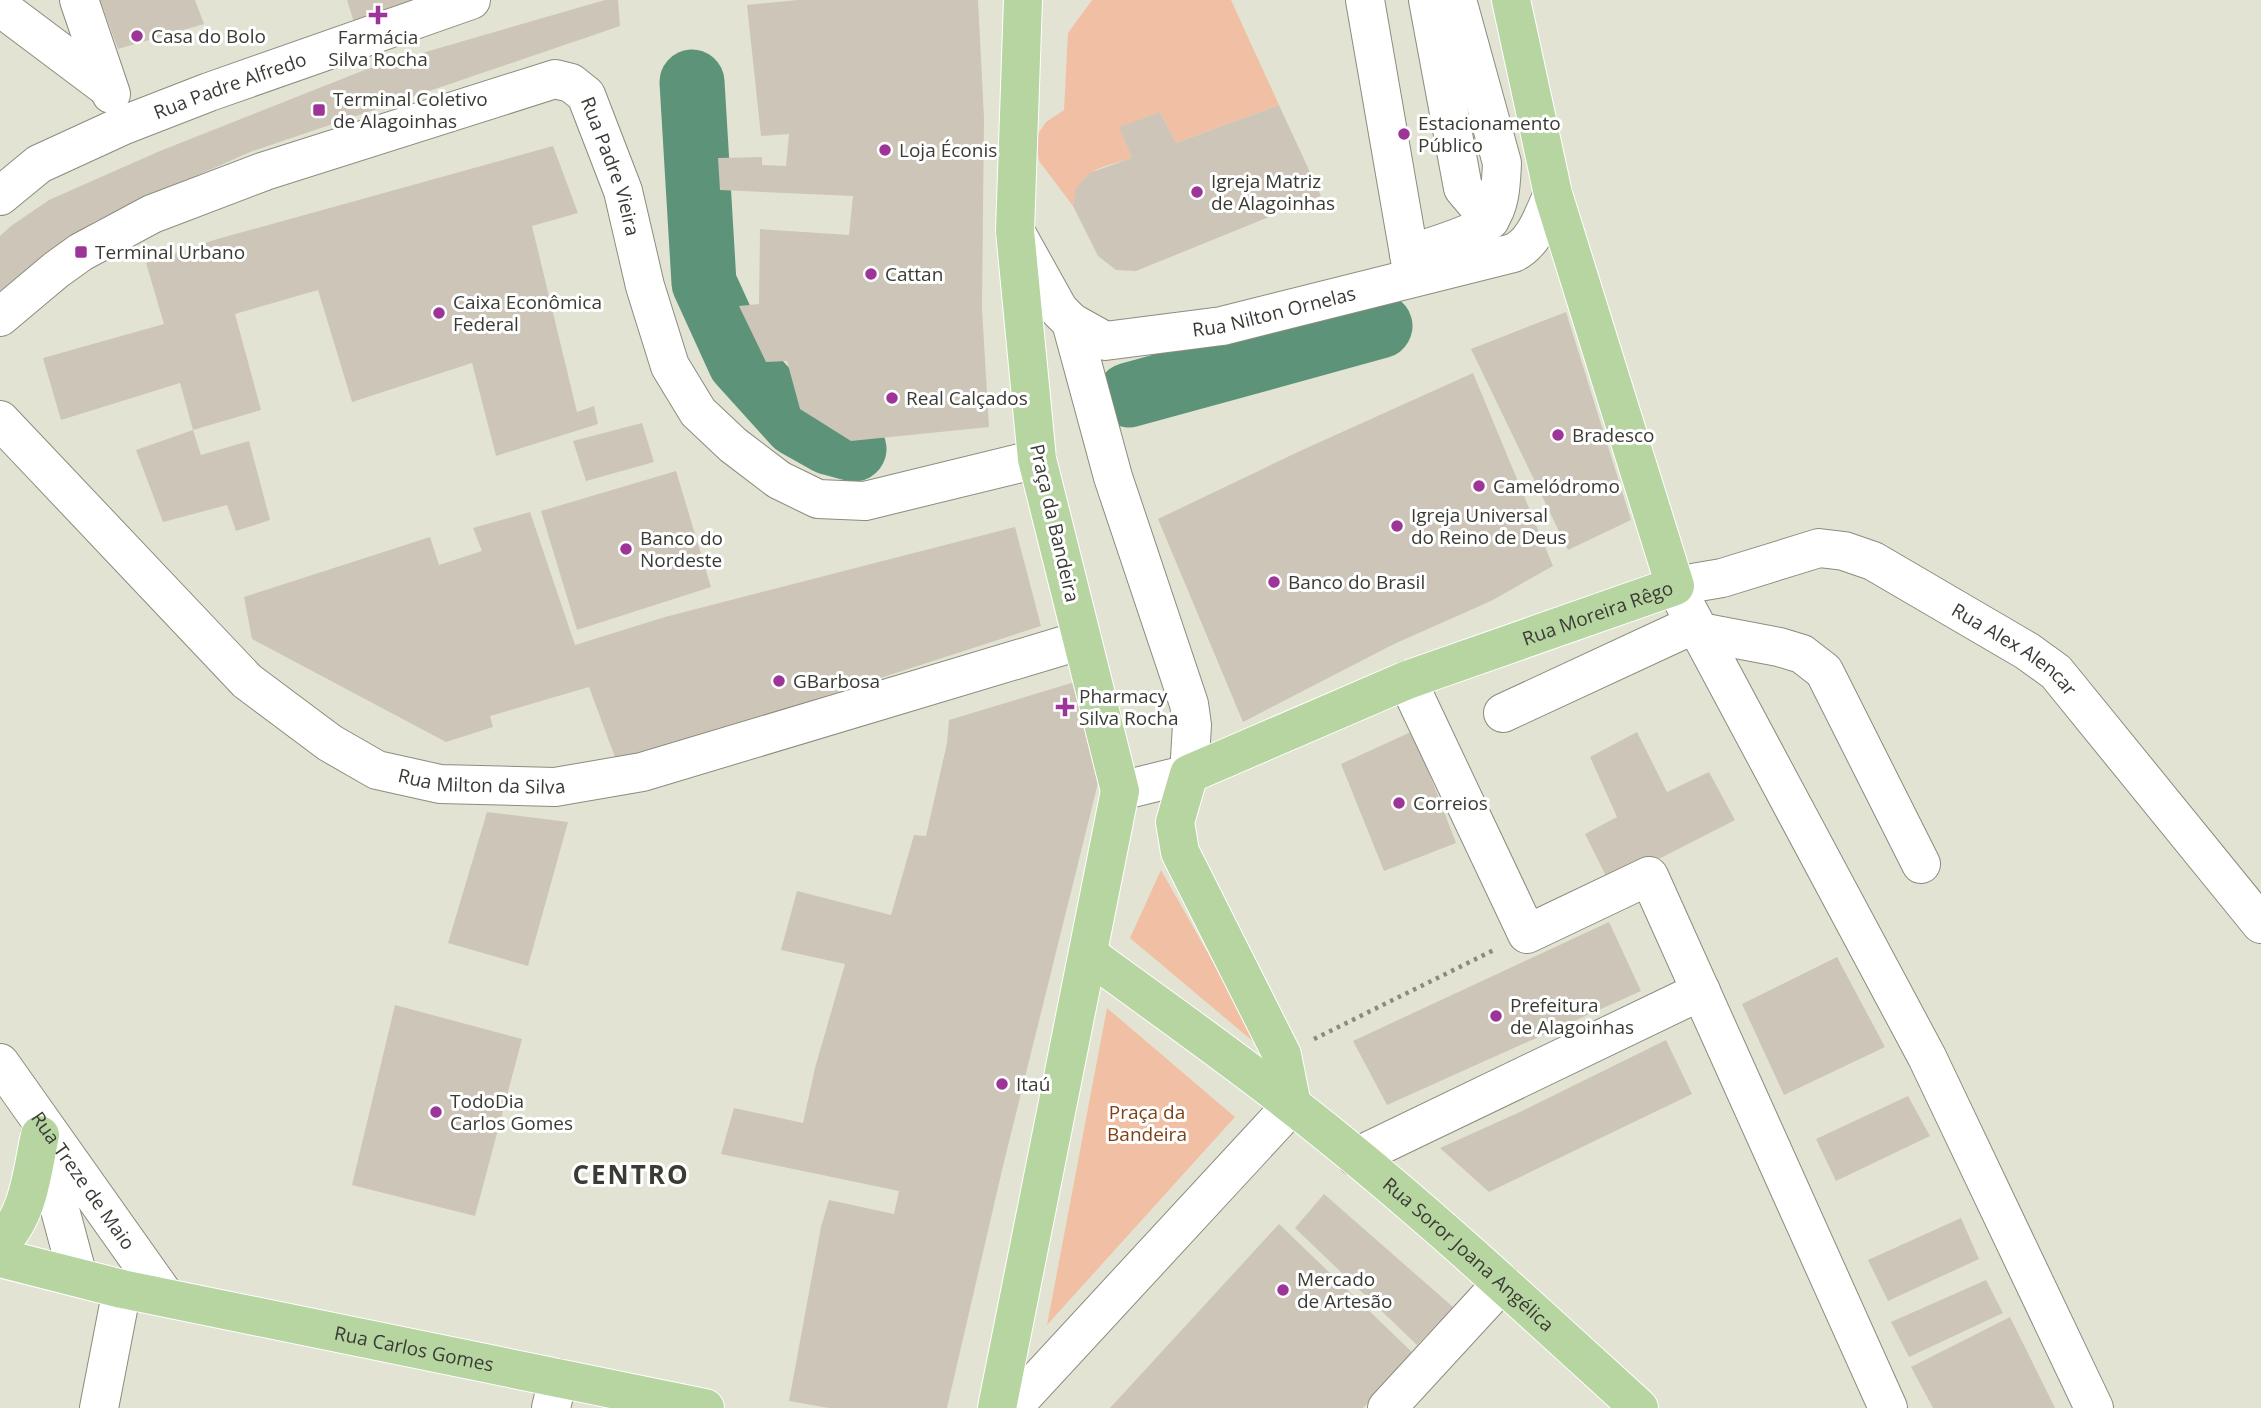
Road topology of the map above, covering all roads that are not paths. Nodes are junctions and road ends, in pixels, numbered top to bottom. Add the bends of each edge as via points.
1 (79, 0) edge
2 (471, 0) edge
3 (1023, 0) edge
4 (1365, 0) edge
5 (1428, 0) edge
6 (1452, 0) edge
7 (1511, 0) edge
8 (0, 7) edge
9 (108, 88) junction
10 (124, 125) junction
11 (1553, 194) junction
12 (0, 196) edge
13 (1490, 220) junction
14 (1016, 232) junction
15 (1411, 266) junction
16 (0, 317) edge
17 (1071, 322) junction
18 (0, 420) edge
19 (1037, 459) junction
20 (1675, 586) junction
21 (1699, 630) junction
22 (1082, 640) junction
23 (1407, 680) junction
24 (1503, 713) dead end
25 (1189, 774) junction
26 (1120, 791) junction
27 (1921, 864) dead end
28 (2261, 924) edge
29 (1088, 954) junction
30 (1700, 991) junction
31 (0, 1063) edge
32 (1292, 1105) junction
33 (36, 1122) junction
34 (1356, 1157) junction
35 (0, 1243) edge
36 (0, 1258) edge
37 (78, 1277) junction
38 (1502, 1283) junction
39 (122, 1289) junction
40 (165, 1297) junction
41 (555, 1393) edge
42 (99, 1408) edge
43 (705, 1408) edge
44 (997, 1408) edge
45 (1012, 1408) edge
46 (1387, 1408) edge
47 (1639, 1408) edge
48 (1888, 1408) edge
49 (2094, 1408) edge

1 - 9 street
2 - 10 street, Rua Padre Alfredo
3 - 14 main road, Praça da Bandeira
4 - 15 street
5 - 13 street via 1463,187
6 - 13 street via 1459,7 1502,163 1501,187
7 - 11 main road, Rua Moreira Rêgo
8 - 9 street
9 - 10 street
10 - 12 street, Rua Padre Alfredo via 39,164
11 - 15 street, Rua Nilton Ornelas via 1522,249
11 - 20 main road, Rua Moreira Rêgo
13 - 15 street
14 - 17 street, Rua Nilton Ornelas via 1059,310
14 - 19 main road, Praça da Bandeira
15 - 17 street, Rua Nilton Ornelas via 1222,326 1105,341
16 - 19 street, Rua Padre Vieira via 81,252 152,214 265,170 555,79 571,83 586,95 623,191 670,366 698,412 733,445 779,480 818,499 865,501
17 - 25 street via 1113,477 1189,704
18 - 22 street, Rua Milton da Silva via 247,681 330,743 377,770 440,784 555,787 642,772
19 - 22 main road, Praça da Bandeira
20 - 21 street
20 - 23 main road, Rua Moreira Rêgo
20 - 28 street, Rua Alex Alencar via 1722,578 1819,548 1873,561 1944,601 2056,672
21 - 24 street via 1676,631
21 - 27 street via 1779,646 1802,654 1824,671
21 - 49 street via 1927,1058
22 - 26 main road, Praça da Bandeira
23 - 25 main road, Rua Moreira Rêgo
23 - 30 street via 1527,934 1649,876
25 - 26 street
25 - 32 main road via 1175,822 1180,852 1282,1055
26 - 29 main road, Praça da Bandeira
29 - 32 main road
29 - 44 main road, Praça da Bandeira
30 - 34 street
30 - 48 street
31 - 33 street, Rua Treze de Maio
32 - 34 main road, Rua Soror Joana Angélica
32 - 45 street
33 - 35 main road via 21,1216
33 - 37 street
33 - 40 street, Rua Treze de Maio
34 - 38 main road, Rua Soror Joana Angélica
36 - 37 main road, Rua Carlos Gomes
37 - 39 main road, Rua Carlos Gomes
38 - 46 street
38 - 47 main road, Rua Soror Joana Angélica
39 - 40 main road, Rua Carlos Gomes
39 - 42 street
40 - 41 main road, Rua Carlos Gomes
41 - 43 main road, Rua Carlos Gomes

